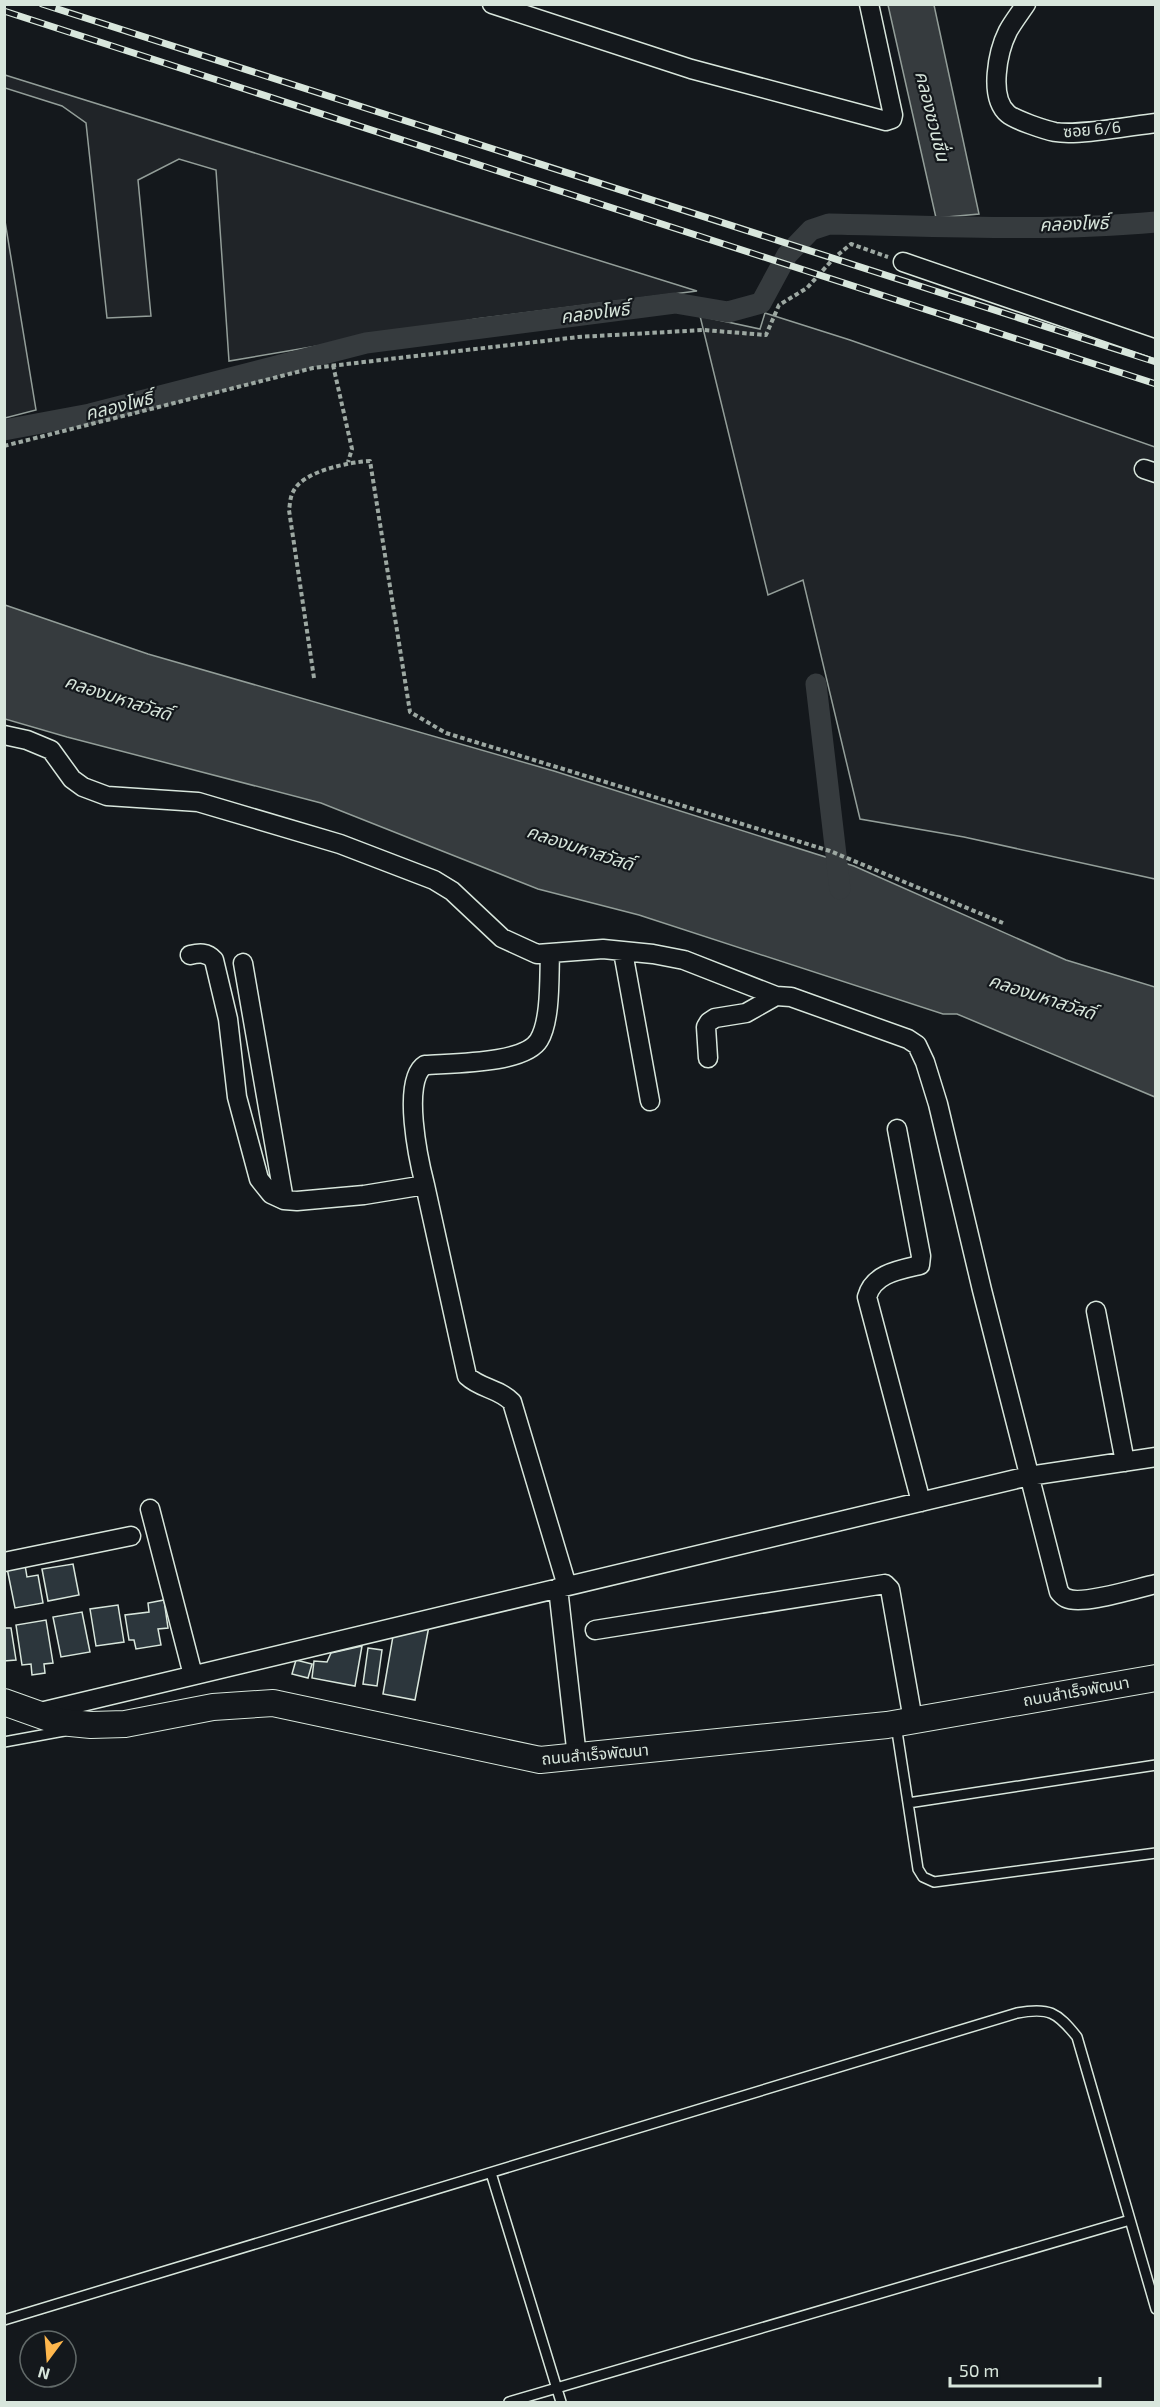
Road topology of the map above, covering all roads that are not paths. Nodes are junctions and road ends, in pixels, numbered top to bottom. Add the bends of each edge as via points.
1 (492, 4) edge
2 (869, 4) edge
3 (1026, 4) edge
4 (1155, 123) edge
5 (903, 262) road end
6 (1155, 349) edge
7 (4, 735) edge
8 (623, 952) junction
9 (550, 954) junction
10 (189, 955) dead end
11 (243, 963) dead end
12 (776, 996) junction
13 (708, 1058) dead end
14 (650, 1101) dead end
15 (897, 1130) dead end
16 (425, 1185) junction
17 (284, 1200) junction
18 (1096, 1311) dead end
19 (1155, 1457) edge
20 (1125, 1462) junction
21 (1029, 1476) junction
22 (921, 1502) junction
23 (150, 1509) dead end
24 (131, 1536) dead end
25 (4, 1562) edge
26 (1155, 1584) edge
27 (563, 1587) junction
28 (595, 1630) dead end
29 (193, 1675) junction
30 (1155, 1677) edge
31 (4, 1702) edge
32 (34, 1714) junction
33 (905, 1722) junction
34 (91, 1725) junction
35 (4, 1742) edge
36 (577, 1757) junction
37 (1155, 1765) edge
38 (908, 1803) junction
39 (1155, 1853) edge
40 (491, 2173) junction
41 (1130, 2220) junction
42 (1155, 2309) edge
43 (4, 2320) edge
44 (556, 2388) junction
45 (509, 2403) edge
46 (561, 2403) edge

1 - 2 street via 691,69 886,121 893,115
3 - 4 street, ซอย 6/6 via 1000,50 997,92 1008,114 1055,132
5 - 6 street
7 - 9 street via 51,750 72,779 107,796 198,802 340,844 434,880 452,891 502,938 537,954
8 - 9 street via 603,949
8 - 12 street via 684,960
8 - 14 street
9 - 16 street via 547,1012 535,1045 518,1055 425,1065 418,1071 413,1106 415,1143
10 - 17 street via 201,953 214,960 228,1019 237,1097 259,1179 271,1194
11 - 17 street
12 - 13 street via 746,1012 709,1022
12 - 21 street via 791,998 917,1045 938,1104
15 - 22 street via 920,1265 879,1277 870,1286 867,1297
16 - 17 street via 364,1195
16 - 27 street via 467,1376 476,1384 502,1392 512,1402
18 - 20 street
19 - 20 street
20 - 21 street
21 - 22 street
21 - 26 street via 1059,1592 1078,1600
22 - 27 street
23 - 29 street
24 - 25 street
27 - 29 street
27 - 36 street
28 - 33 street via 885,1584 890,1589
29 - 32 street
30 - 33 street, ถนนสำเร็จพัฒนา
31 - 32 street, ถนนสำเร็จพัฒนา
32 - 34 street, ถนนสำเร็จพัฒนา
33 - 36 street, ถนนสำเร็จพัฒนา
33 - 38 lane
34 - 35 lane
34 - 36 street, ถนนสำเร็จพัฒนา via 124,1724 213,1707 273,1703 540,1760
37 - 38 lane
38 - 39 lane via 918,1869 923,1877 934,1882
40 - 41 lane via 1040,2009 1062,2019 1077,2037
40 - 43 lane
40 - 44 lane
41 - 42 lane
41 - 44 lane
44 - 45 lane
44 - 46 lane

